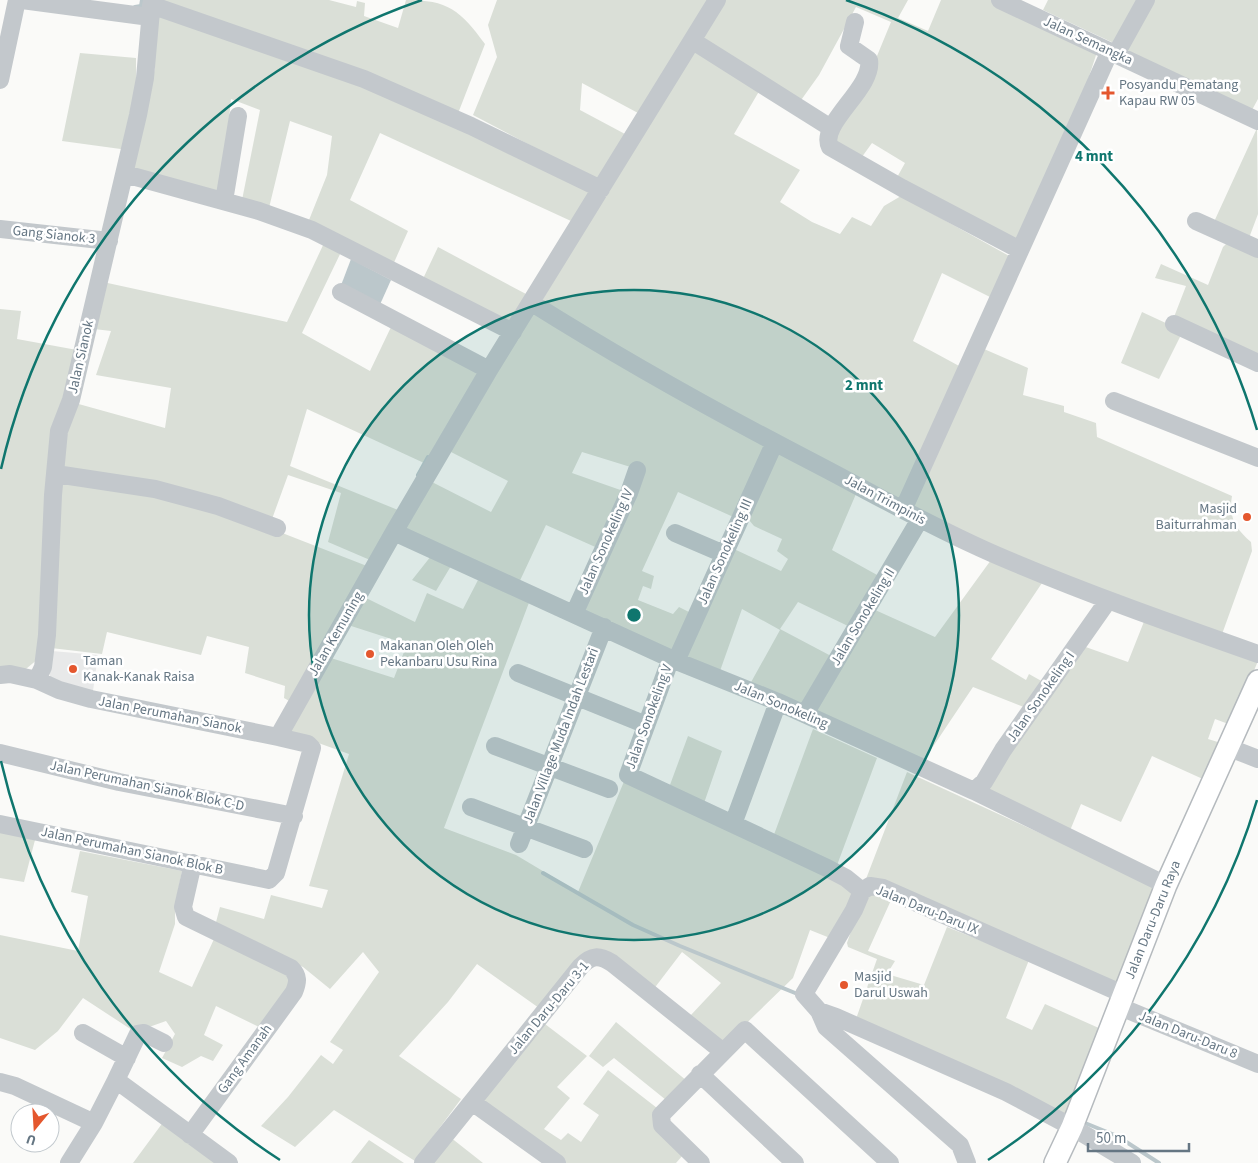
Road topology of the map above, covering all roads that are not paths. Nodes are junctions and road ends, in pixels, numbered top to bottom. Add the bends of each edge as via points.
1 (17, 0) edge
2 (22, 0) edge
3 (717, 0) edge
4 (1146, 0) edge
5 (1008, 2) edge
6 (61, 3) edge
7 (151, 7) edge
8 (855, 22) dead end
9 (693, 41) junction
10 (1113, 52) junction
11 (0, 80) edge
12 (238, 116) dead end
13 (1257, 119) edge
14 (832, 128) junction
15 (126, 174) junction
16 (601, 189) junction
17 (224, 201) junction
18 (1196, 221) dead end
19 (0, 229) edge
20 (109, 241) junction
21 (1258, 249) edge
22 (1020, 250) junction
23 (340, 292) dead end
24 (532, 302) junction
25 (1174, 324) dead end
26 (513, 332) junction
27 (1258, 363) edge
28 (489, 370) junction
29 (1114, 401) dead end
30 (774, 444) junction
31 (1258, 458) edge
32 (637, 470) dead end
33 (56, 474) junction
34 (903, 510) junction
35 (920, 519) junction
36 (277, 528) dead end
37 (394, 532) junction
38 (675, 533) dead end
39 (724, 554) junction
40 (1107, 602) junction
41 (574, 614) junction
42 (604, 627) junction
43 (1258, 654) edge
44 (674, 659) junction
45 (518, 673) dead end
46 (0, 675) edge
47 (37, 680) junction
48 (1258, 681) edge
49 (576, 696) junction
50 (778, 702) junction
51 (805, 714) junction
52 (639, 722) dead end
53 (278, 737) junction
54 (495, 746) dead end
55 (1227, 747) junction
56 (0, 753) edge
57 (1258, 759) edge
58 (549, 766) junction
59 (628, 775) joint
60 (609, 789) dead end
61 (974, 791) junction
62 (471, 807) dead end
63 (294, 816) junction
64 (736, 816) dead end
65 (0, 824) edge
66 (526, 827) junction
67 (520, 844) dead end
68 (584, 849) dead end
69 (193, 863) junction
70 (1166, 885) junction
71 (862, 891) junction
72 (1120, 1000) junction
73 (819, 1011) junction
74 (83, 1033) dead end
75 (164, 1043) dead end
76 (722, 1051) junction
77 (126, 1058) junction
78 (1258, 1064) edge
79 (700, 1074) junction
80 (116, 1080) junction
81 (0, 1082) edge
82 (472, 1102) junction
83 (94, 1123) junction
84 (1072, 1127) junction
85 (190, 1135) junction
86 (69, 1163) edge
87 (229, 1163) edge
88 (423, 1163) edge
89 (557, 1163) edge
90 (702, 1163) edge
91 (795, 1163) edge
92 (890, 1163) edge
93 (967, 1163) edge
94 (1055, 1163) edge
95 (1132, 1163) edge

1 - 11 street
2 - 6 street
3 - 9 street, Jalan Kemuning
4 - 10 street
5 - 10 street, Jalan Semangka
6 - 7 street
7 - 15 street, Jalan Sianok via 146,78
7 - 16 street via 364,79
8 - 14 street via 849,46 868,60 870,67
9 - 14 street
9 - 16 street, Jalan Kemuning
10 - 13 street, Jalan Semangka
10 - 22 street
12 - 17 street
14 - 22 street via 828,141 834,151
15 - 17 street
15 - 20 street, Jalan Sianok
16 - 24 street, Jalan Kemuning
17 - 26 street via 312,230
18 - 21 street
19 - 20 street, Gang Sianok 3
20 - 33 street, Jalan Sianok via 71,400 59,431
22 - 34 street
23 - 28 street
24 - 26 street, Jalan Kemuning
24 - 30 street, Jalan Trimpinis via 600,345
25 - 27 street
26 - 28 street, Jalan Kemuning
28 - 37 street, Jalan Kemuning
29 - 31 street
30 - 34 street, Jalan Trimpinis
30 - 39 street, Jalan Sonokeling III
32 - 41 street, Jalan Sonokeling IV
33 - 36 street via 155,489 218,506
33 - 47 street, Jalan Sianok via 47,635 43,667
34 - 35 street, Jalan Trimpinis
35 - 40 street, Jalan Trimpinis
35 - 51 street, Jalan Sonokeling II
37 - 41 street, Jalan Sonokeling
37 - 53 street, Jalan Kemuning
38 - 39 street
39 - 44 street, Jalan Sonokeling III
40 - 43 street, Jalan Trimpinis
40 - 61 street, Jalan Sonokeling I via 984,782
41 - 42 street, Jalan Sonokeling
42 - 44 street, Jalan Sonokeling
42 - 49 street, Jalan Village Muda Indah Lestari
44 - 50 street, Jalan Sonokeling
44 - 59 street, Jalan Sonokeling V
45 - 49 street
46 - 47 street
47 - 53 street, Jalan Perumahan Sianok via 91,699
48 - 55 main road, Jalan Daru-Daru Raya
49 - 52 street
49 - 58 street, Jalan Village Muda Indah Lestari
50 - 51 street, Jalan Sonokeling
50 - 64 street
51 - 61 street, Jalan Sonokeling
53 - 63 street, Jalan Perumahan Sianok via 306,743 312,748
54 - 58 street
55 - 57 street
55 - 70 main road, Jalan Daru-Daru Raya
56 - 63 street, Jalan Perumahan Sianok Blok C-D via 119,782
58 - 60 street
58 - 66 street, Jalan Village Muda Indah Lestari
59 - 71 street, Jalan Daru-Daru IX via 827,868
61 - 70 street, Jalan Sonokeling
62 - 66 street
63 - 69 street, Jalan Perumahan Sianok Blok B via 276,873 271,879
65 - 69 street, Jalan Perumahan Sianok Blok B
66 - 67 street, Jalan Village Muda Indah Lestari
66 - 68 street
69 - 85 street, Gang Amanah via 183,908 186,917 291,968 298,981 294,992
70 - 72 main road, Jalan Daru-Daru Raya
71 - 72 street, Jalan Daru-Daru IX via 870,886 883,888
71 - 73 street via 804,994
72 - 78 street, Jalan Daru-Daru 8
72 - 84 main road, Jalan Daru-Daru Raya
73 - 84 street via 1006,1092
73 - 93 street via 826,1027 960,1145
74 - 77 street
75 - 77 street via 140,1034
76 - 79 street
76 - 82 street, Jalan Daru-Daru 3-1 via 612,962 596,956 581,966
76 - 92 street via 745,1030
77 - 80 street
79 - 90 street via 660,1119 662,1126
79 - 91 street
80 - 83 street
80 - 85 street
81 - 83 street via 16,1086
82 - 88 street, Jalan Daru-Daru 3-1
82 - 89 street
83 - 86 street
84 - 94 main road, Jalan Daru-Daru Raya
84 - 95 street
85 - 87 street

